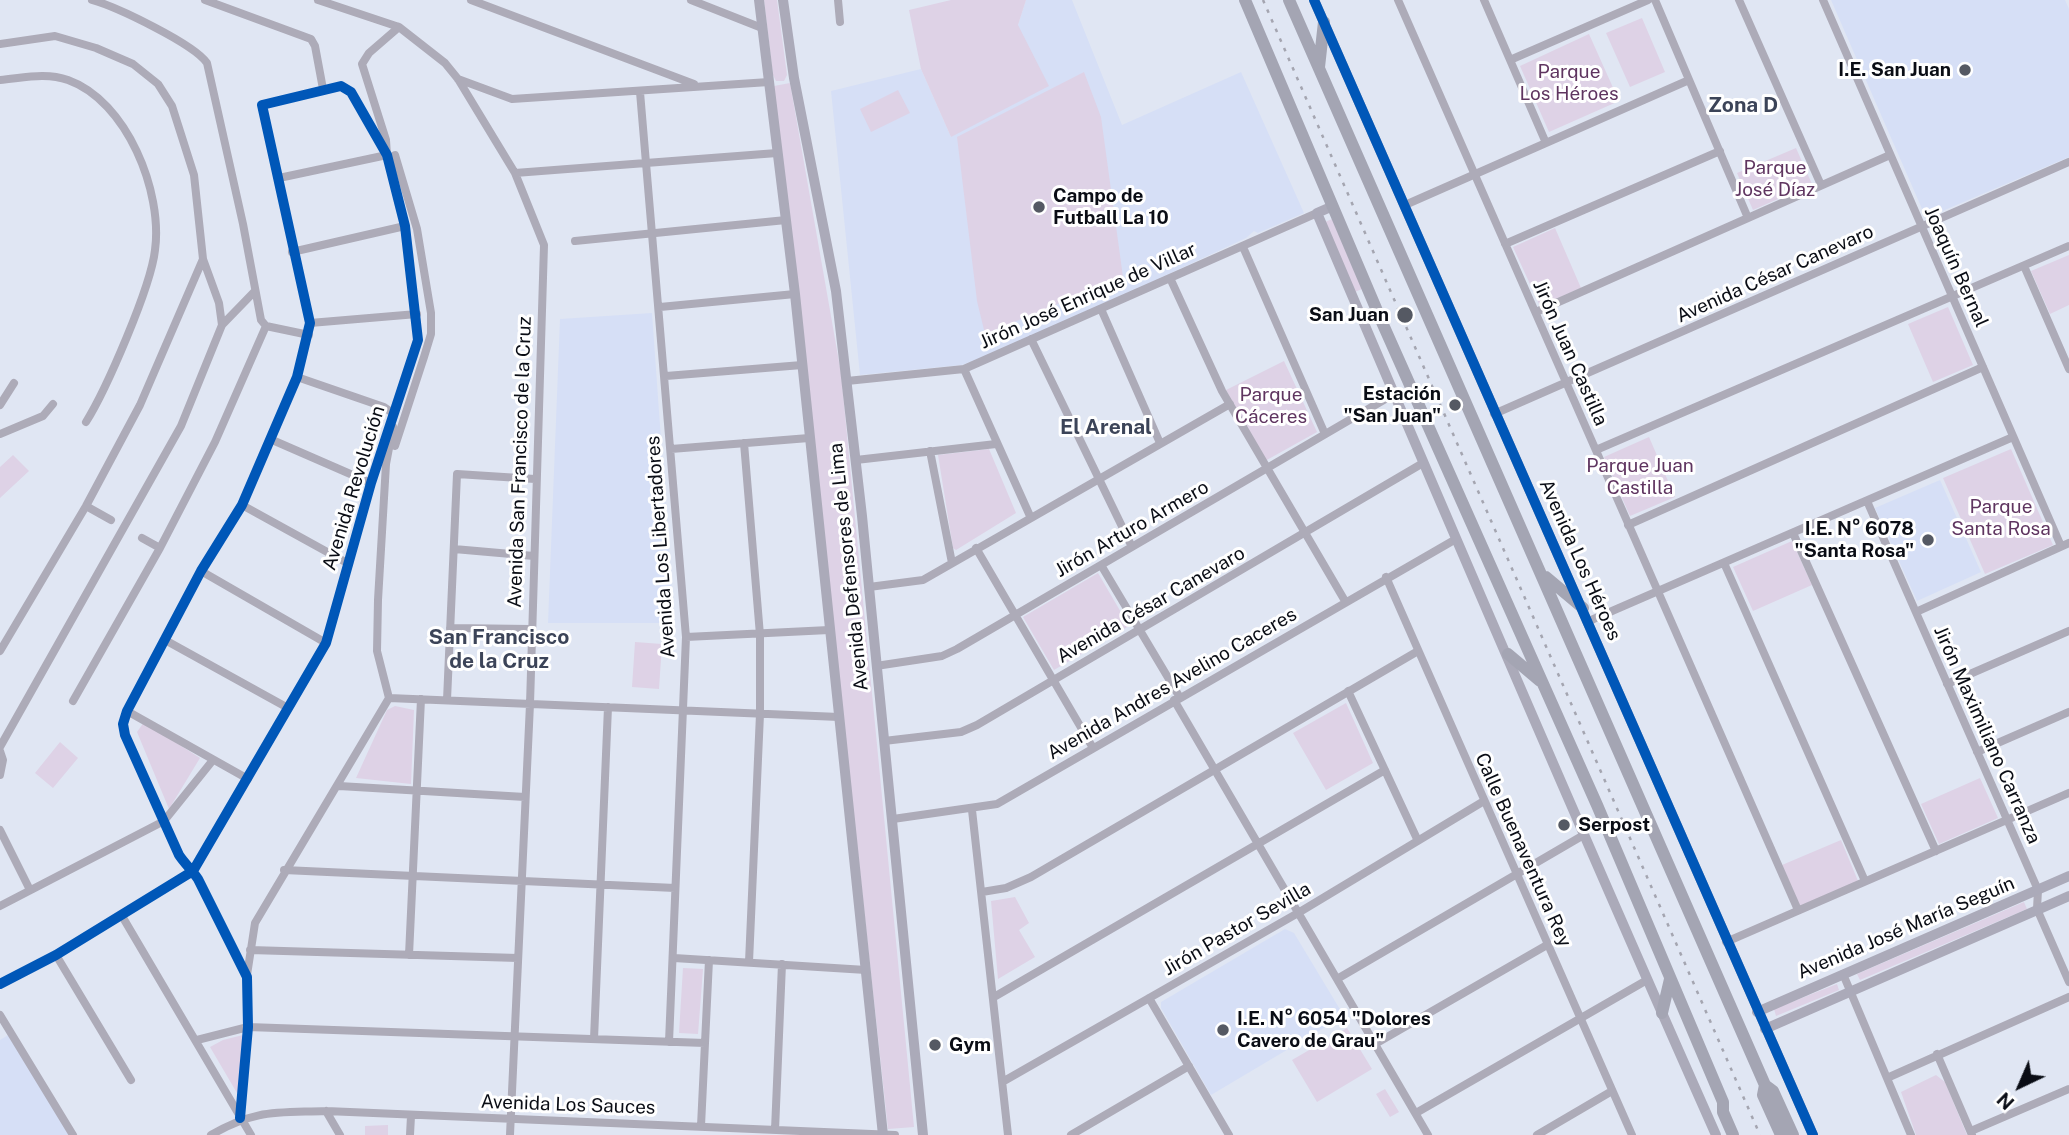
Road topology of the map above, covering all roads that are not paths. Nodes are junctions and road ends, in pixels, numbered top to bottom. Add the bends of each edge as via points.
1 (92, 0) edge
2 (205, 0) edge
3 (317, 0) edge
4 (471, 0) edge
5 (691, 0) edge
6 (759, 0) edge
7 (783, 0) edge
8 (838, 0) edge
9 (1245, 0) edge
10 (1289, 0) edge
11 (1314, 0) edge
12 (1398, 0) edge
13 (1484, 0) edge
14 (1648, 0) edge
15 (1655, 0) edge
16 (1739, 0) edge
17 (1823, 0) edge
18 (840, 22) dead end
19 (1324, 22) junction
20 (399, 27) junction
21 (762, 28) junction
22 (0, 44) edge
23 (1510, 60) junction
24 (1319, 67) junction
25 (458, 79) junction
26 (0, 80) edge
27 (1689, 80) junction
28 (769, 82) junction
29 (698, 85) junction
30 (323, 89) junction
31 (640, 92) junction
32 (1546, 143) junction
33 (1720, 150) junction
34 (777, 153) junction
35 (391, 155) junction
36 (1890, 155) junction
37 (2069, 162) edge
38 (646, 164) junction
39 (515, 173) junction
40 (1477, 173) junction
41 (279, 178) junction
42 (1821, 186) junction
43 (1405, 205) junction
44 (1333, 206) junction
45 (1317, 213) junction
46 (1748, 218) junction
47 (786, 220) junction
48 (405, 226) junction
49 (1922, 227) junction
50 (653, 235) junction
51 (575, 241) dead end
52 (1505, 244) junction
53 (2069, 246) edge
54 (1243, 247) junction
55 (292, 253) junction
56 (203, 259) junction
57 (2024, 266) junction
58 (1170, 278) junction
59 (255, 291) junction
60 (795, 294) junction
61 (1952, 297) junction
62 (660, 307) junction
63 (1101, 309) junction
64 (1536, 312) junction
65 (417, 314) junction
66 (310, 323) junction
67 (222, 325) junction
68 (266, 326) junction
69 (309, 335) junction
70 (1031, 339) junction
71 (802, 365) junction
72 (1983, 367) junction
73 (964, 369) junction
74 (2069, 369) edge
75 (666, 376) junction
76 (297, 377) junction
77 (848, 381) junction
78 (1567, 382) junction
79 (14, 383) dead end
80 (1394, 394) junction
81 (53, 404) dead end
82 (1230, 404) junction
83 (0, 405) edge
84 (394, 412) junction
85 (1494, 414) junction
86 (86, 422) dead end
87 (0, 434) edge
88 (1325, 434) junction
89 (2013, 437) junction
90 (809, 438) junction
91 (270, 439) junction
92 (744, 443) junction
93 (1160, 443) junction
94 (996, 444) junction
95 (671, 449) junction
96 (1596, 450) junction
97 (930, 452) junction
98 (856, 460) junction
99 (1423, 463) junction
100 (1265, 469) junction
101 (535, 479) junction
102 (1096, 479) junction
103 (385, 480) junction
104 (371, 483) junction
105 (1867, 501) junction
106 (242, 505) junction
107 (86, 506) junction
108 (1030, 516) junction
109 (111, 520) dead end
110 (1628, 525) junction
111 (1793, 533) junction
112 (1303, 534) junction
113 (142, 538) dead end
114 (1456, 539) junction
115 (2065, 544) edge
116 (1132, 547) junction
117 (160, 548) junction
118 (976, 548) junction
119 (454, 549) junction
120 (534, 556) junction
121 (952, 563) junction
122 (1724, 563) junction
123 (349, 564) junction
124 (1101, 565) junction
125 (201, 571) junction
126 (1544, 575) junction
127 (1386, 577) junction
128 (869, 587) junction
129 (1658, 592) junction
130 (1345, 601) junction
131 (1583, 608) junction
132 (1916, 612) junction
133 (1015, 615) junction
134 (1589, 621) junction
135 (450, 628) junction
136 (530, 629) junction
137 (829, 630) junction
138 (1139, 630) junction
139 (2069, 631) edge
140 (760, 635) junction
141 (686, 637) junction
142 (165, 640) junction
143 (327, 642) junction
144 (1418, 651) junction
145 (0, 652) edge
146 (1508, 654) junction
147 (876, 666) junction
148 (1054, 680) junction
149 (1947, 684) junction
150 (1544, 685) junction
151 (1348, 691) junction
152 (389, 698) junction
153 (1176, 698) junction
154 (421, 699) junction
155 (73, 701) dead end
156 (447, 701) junction
157 (530, 704) junction
158 (608, 707) junction
159 (288, 708) junction
160 (684, 710) junction
161 (127, 711) junction
162 (2069, 712) edge
163 (760, 714) junction
164 (839, 717) junction
165 (884, 741) junction
166 (1093, 748) junction
167 (0, 749) edge
168 (1977, 752) junction
169 (213, 760) junction
170 (1214, 769) junction
171 (1385, 770) junction
172 (0, 775) edge
173 (248, 779) junction
174 (339, 786) junction
175 (417, 791) junction
176 (2069, 793) edge
177 (525, 797) junction
178 (1484, 801) junction
179 (972, 810) junction
180 (893, 820) junction
181 (2007, 820) junction
182 (164, 821) junction
183 (0, 830) edge
184 (1583, 836) junction
185 (1418, 841) junction
186 (1258, 844) junction
187 (1936, 851) junction
188 (284, 870) junction
189 (193, 871) junction
190 (1516, 874) junction
191 (2069, 876) edge
192 (412, 877) junction
193 (522, 881) junction
194 (1865, 881) junction
195 (600, 884) junction
196 (675, 888) junction
197 (30, 890) junction
198 (2038, 890) junction
199 (982, 892) junction
200 (2069, 896) edge
201 (0, 906) edge
202 (2037, 909) junction
203 (1798, 910) junction
204 (1298, 913) junction
205 (122, 916) junction
206 (1726, 942) junction
207 (1547, 945) junction
208 (250, 950) junction
209 (408, 955) junction
210 (56, 956) junction
211 (518, 958) junction
212 (674, 958) junction
213 (709, 960) junction
214 (749, 962) junction
215 (782, 964) junction
216 (866, 970) junction
217 (1843, 974) junction
218 (247, 977) junction
219 (1670, 978) junction
220 (1337, 979) junction
221 (1647, 981) junction
222 (2069, 982) edge
223 (0, 985) edge
224 (1851, 992) junction
225 (994, 997) junction
226 (2069, 997) edge
227 (1149, 998) junction
228 (1757, 1012) junction
229 (1662, 1013) junction
230 (0, 1015) edge
231 (1580, 1019) junction
232 (248, 1027) junction
233 (1765, 1030) junction
234 (514, 1039) junction
235 (594, 1039) junction
236 (197, 1040) junction
237 (669, 1042) junction
238 (705, 1044) junction
239 (1375, 1044) junction
240 (1937, 1054) junction
241 (1189, 1066) junction
242 (1887, 1078) junction
243 (131, 1080) dead end
244 (1004, 1081) junction
245 (1765, 1084) junction
246 (2069, 1089) edge
247 (1612, 1091) junction
248 (1723, 1102) junction
249 (326, 1111) junction
250 (1416, 1113) junction
251 (411, 1116) junction
252 (510, 1117) junction
253 (240, 1118) junction
254 (701, 1126) junction
255 (775, 1130) junction
256 (740, 1132) edge
257 (827, 1133) edge
258 (1972, 1133) edge
259 (1226, 1134) edge
260 (1542, 1134) edge
261 (73, 1135) edge
262 (211, 1135) edge
263 (251, 1135) edge
264 (340, 1135) edge
265 (410, 1135) edge
266 (510, 1135) edge
267 (883, 1135) edge
268 (895, 1135) edge
269 (923, 1135) edge
270 (1008, 1135) edge
271 (1071, 1135) edge
272 (1428, 1135) edge
273 (1632, 1135) edge
274 (1716, 1135) edge
275 (1733, 1135) edge
276 (1743, 1135) edge
277 (1781, 1135) edge
278 (1793, 1135) edge
279 (1813, 1135) edge
280 (1911, 1135) edge

1 - 59 street via 182,42 207,63
2 - 30 street via 311,39
3 - 20 street
4 - 29 street
5 - 21 street
6 - 21 street, Avenida Defensores de Lima
7 - 77 street, Avenida Defensores de Lima
8 - 18 street
9 - 44 main road
10 - 24 main road, Avenida Los Héroes
11 - 19 street, Avenida Los Héroes
12 - 40 street, Jirón Juan Castilla
13 - 23 street
14 - 23 street
15 - 27 street
16 - 42 street
17 - 36 street, Joaquín Bernal
19 - 24 main road
19 - 43 street, Avenida Los Héroes
20 - 25 street
20 - 35 street via 362,64
21 - 28 street, Avenida Defensores de Lima
22 - 56 street via 55,36 133,64 158,84 172,106 194,175
23 - 32 street
24 - 126 main road, Avenida Los Héroes
25 - 31 street via 512,99
25 - 39 street, Avenida San Francisco de la Cruz
26 - 86 street via 40,75 69,80 92,94 117,118 136,146 151,192 156,229 153,264
27 - 32 street
27 - 33 street
28 - 29 street
28 - 34 street, Avenida Defensores de Lima
29 - 31 street
30 - 35 street, Avenida Revolución via 341,86 351,92
30 - 41 street via 262,105
31 - 38 street, Avenida Los Libertadores
32 - 40 street
33 - 46 street
33 - 52 street
34 - 38 street
34 - 47 street, Avenida Defensores de Lima
35 - 41 street
35 - 48 street, Avenida Revolución
35 - 103 street via 417,229 431,334
36 - 42 street
36 - 49 street, Joaquín Bernal
37 - 49 street, Avenida César Canevaro
38 - 39 street
38 - 50 street, Avenida Los Libertadores
39 - 101 street, Avenida San Francisco de la Cruz via 544,245
40 - 43 street
40 - 52 street, Jirón Juan Castilla
41 - 55 street
42 - 46 street
43 - 85 street, Avenida Los Héroes
44 - 45 street, Jirón José Enrique de Villar
44 - 150 main road
45 - 54 street, Jirón José Enrique de Villar
45 - 80 street
46 - 64 street
47 - 50 street
47 - 60 street, Avenida Defensores de Lima
48 - 55 street
48 - 65 street, Avenida Revolución
49 - 61 street, Joaquín Bernal
49 - 78 street, Avenida César Canevaro
50 - 51 street
50 - 62 street, Avenida Los Libertadores
52 - 64 street, Jirón Juan Castilla
53 - 57 street
54 - 58 street, Jirón José Enrique de Villar
54 - 88 street
55 - 66 street
56 - 67 street
56 - 107 street via 141,404
57 - 61 street
57 - 74 street
58 - 63 street, Jirón José Enrique de Villar
58 - 82 street
59 - 67 street
59 - 68 street
60 - 62 street
60 - 71 street, Avenida Defensores de Lima
61 - 72 street, Joaquín Bernal
61 - 96 street
62 - 75 street, Avenida Los Libertadores
63 - 70 street, Jirón José Enrique de Villar
63 - 93 street
64 - 78 street, Jirón Juan Castilla
65 - 66 street
65 - 84 street, Avenida Revolución via 415,356
66 - 69 street
67 - 167 street via 181,426
68 - 69 street
68 - 117 street via 215,442
69 - 76 street
70 - 73 street, Jirón José Enrique de Villar
70 - 102 street
71 - 75 street
71 - 90 street, Avenida Defensores de Lima
72 - 89 street, Joaquín Bernal
72 - 110 street
73 - 77 street, Jirón José Enrique de Villar
73 - 94 street
75 - 95 street, Avenida Los Libertadores
76 - 84 street
76 - 91 street
77 - 98 street, Avenida Defensores de Lima
78 - 85 street, Avenida César Canevaro
78 - 96 street, Jirón Juan Castilla
79 - 83 street
80 - 88 street, Jirón Arturo Armero
80 - 99 street
81 - 87 street via 43,416
82 - 93 street
82 - 100 street
84 - 103 street
84 - 104 street, Avenida Revolución
85 - 131 street, Avenida Los Héroes
88 - 100 street, Jirón Arturo Armero
89 - 105 street
89 - 115 street, Joaquín Bernal
90 - 92 street
90 - 137 street, Avenida Defensores de Lima
91 - 104 street
91 - 106 street
92 - 95 street
92 - 140 street
93 - 102 street
94 - 97 street
94 - 108 street
95 - 141 street, Avenida Los Libertadores
96 - 110 street, Jirón Juan Castilla
97 - 98 street
97 - 121 street
98 - 128 street, Avenida Defensores de Lima
99 - 112 street, Avenida César Canevaro
99 - 114 street
100 - 112 street
100 - 116 street, Jirón Arturo Armero
101 - 119 street via 457,474
101 - 120 street, Avenida San Francisco de la Cruz
102 - 108 street
102 - 116 street
103 - 152 street via 377,651
104 - 123 street, Avenida Revolución
105 - 111 street
105 - 132 street, Jirón Maximiliano Carranza
106 - 123 street
106 - 125 street
107 - 109 street
107 - 145 street
108 - 118 street
110 - 129 street, Jirón Juan Castilla
111 - 122 street
111 - 187 street
112 - 130 street
112 - 138 street, Avenida César Canevaro
113 - 117 street
114 - 127 street, Avenida Andres Avelino Caceres
114 - 146 street
115 - 132 street
116 - 124 street, Jirón Arturo Armero
117 - 155 street
118 - 121 street
118 - 133 street
119 - 120 street
119 - 135 street
120 - 136 street, Avenida San Francisco de la Cruz
121 - 128 street via 923,580
122 - 129 street
122 - 194 street
123 - 143 street, Avenida Revolución
124 - 133 street, Jirón Arturo Armero
124 - 138 street
125 - 142 street
125 - 143 street
126 - 131 main road
126 - 245 main road, Avenida Los Héroes
127 - 130 street, Avenida Andres Avelino Caceres
127 - 144 street, Calle Buenaventura Rey
128 - 147 street, Avenida Defensores de Lima
129 - 134 street
129 - 203 street, Jirón Juan Castilla
130 - 153 street, Avenida Andres Avelino Caceres
131 - 134 street, Avenida Los Héroes
132 - 149 street, Jirón Maximiliano Carranza
133 - 147 street, Jirón Arturo Armero via 942,656
133 - 148 street
134 - 206 street, Avenida Los Héroes
135 - 136 street
135 - 156 street
136 - 157 street, Avenida San Francisco de la Cruz
137 - 140 street
137 - 164 street, Avenida Defensores de Lima
138 - 148 street, Avenida César Canevaro
138 - 153 street
139 - 149 street
140 - 141 street
140 - 163 street
141 - 160 street, Avenida Los Libertadores
142 - 159 street
142 - 161 street
143 - 159 street, Avenida Revolución
144 - 151 street
144 - 178 street, Calle Buenaventura Rey
146 - 150 main road
146 - 184 street
147 - 165 street, Avenida Defensores de Lima
148 - 165 street, Avenida César Canevaro via 961,732
148 - 166 street
149 - 168 street, Jirón Maximiliano Carranza
150 - 219 main road
151 - 170 street
151 - 171 street
152 - 154 street
152 - 174 street
153 - 166 street, Avenida Andres Avelino Caceres
153 - 170 street
154 - 156 street
154 - 175 street
156 - 157 street
157 - 158 street
157 - 177 street, Avenida San Francisco de la Cruz
158 - 160 street
158 - 195 street
159 - 173 street, Avenida Revolución
160 - 163 street
160 - 196 street, Avenida Los Libertadores
161 - 169 street
161 - 182 street via 125,736
162 - 168 street
163 - 164 street
163 - 214 street
164 - 216 street, Avenida Defensores de Lima
165 - 180 street, Avenida Defensores de Lima
166 - 179 street, Avenida Andres Avelino Caceres via 997,804
167 - 172 street
168 - 181 street, Jirón Maximiliano Carranza
169 - 173 street
169 - 182 street
170 - 186 street
170 - 199 street via 1031,877
171 - 185 street
171 - 186 street
173 - 189 street, Avenida Revolución
174 - 175 street
174 - 188 street
175 - 177 street
175 - 192 street
176 - 181 street
177 - 193 street, Avenida San Francisco de la Cruz
178 - 185 street, Jirón Pastor Sevilla
178 - 190 street, Calle Buenaventura Rey
179 - 180 street, Avenida Andres Avelino Caceres
179 - 199 street
180 - 269 street, Avenida Defensores de Lima
181 - 187 street
181 - 198 street, Jirón Maximiliano Carranza
182 - 189 street via 179,855
182 - 197 street
183 - 197 street
184 - 190 street
184 - 221 street
185 - 204 street, Jirón Pastor Sevilla
186 - 204 street
186 - 225 street
187 - 194 street
188 - 192 street
188 - 208 street via 255,923
189 - 205 street
189 - 218 street
190 - 207 street, Calle Buenaventura Rey
190 - 220 street
191 - 198 street, Avenida José María Seguín
192 - 193 street
192 - 209 street
193 - 195 street
193 - 211 street, Avenida San Francisco de la Cruz
194 - 203 street
195 - 196 street
195 - 235 street
196 - 212 street, Avenida Los Libertadores
197 - 201 street
198 - 202 street, Jirón Maximiliano Carranza
198 - 217 street, Avenida José María Seguín
199 - 225 street
200 - 202 street, Avenida José María Seguín
202 - 222 street, Jirón Maximiliano Carranza
202 - 224 street, Avenida José María Seguín
203 - 206 street
204 - 220 street
204 - 227 street, Jirón Pastor Sevilla
205 - 210 street
205 - 236 street
206 - 228 street, Avenida Los Héroes
207 - 231 street, Calle Buenaventura Rey
207 - 239 street
208 - 209 street
208 - 218 street
209 - 211 street
210 - 223 street
210 - 243 street
211 - 234 street, Avenida San Francisco de la Cruz
212 - 213 street
212 - 237 street, Avenida Los Libertadores
213 - 214 street
213 - 238 street
214 - 215 street
215 - 216 street
215 - 255 street
216 - 267 street, Avenida Defensores de Lima
217 - 224 street
217 - 228 street, Avenida José María Seguín
218 - 232 street
219 - 229 main road
219 - 248 main road
220 - 239 street
221 - 229 street
221 - 231 street
224 - 233 street, Avenida José María Seguín
224 - 242 street
225 - 244 street
226 - 240 street
227 - 241 street
227 - 244 street, Jirón Pastor Sevilla
228 - 233 street, Avenida Los Héroes
229 - 274 street
230 - 261 street
231 - 247 street, Calle Buenaventura Rey
231 - 250 street
232 - 234 street
232 - 236 street
232 - 253 street
233 - 279 street, Avenida Los Héroes
234 - 235 street
234 - 252 street, Avenida San Francisco de la Cruz
235 - 237 street
236 - 253 street
237 - 238 street
238 - 254 street
239 - 250 street
240 - 242 street
240 - 258 street
241 - 259 street
241 - 271 street
242 - 280 street
244 - 270 street
245 - 277 main road, Avenida Los Héroes via 1763,1096
245 - 278 main road, Avenida Los Héroes via 1773,1091
246 - 258 street
247 - 260 street
247 - 273 street, Calle Buenaventura Rey
248 - 275 main road
248 - 276 main road
249 - 251 street, Avenida Los Sauces
249 - 253 street, Avenida Los Sauces
249 - 264 street
250 - 272 street
251 - 252 street, Avenida Los Sauces
251 - 265 street
252 - 254 street, Avenida Los Sauces
252 - 266 street, Avenida San Francisco de la Cruz
253 - 262 street
253 - 263 street
254 - 256 street, Avenida Los Sauces
255 - 256 street, Avenida Los Sauces
255 - 257 street, Avenida Los Sauces
257 - 267 street, Avenida Los Sauces
267 - 268 street, Avenida Los Sauces

